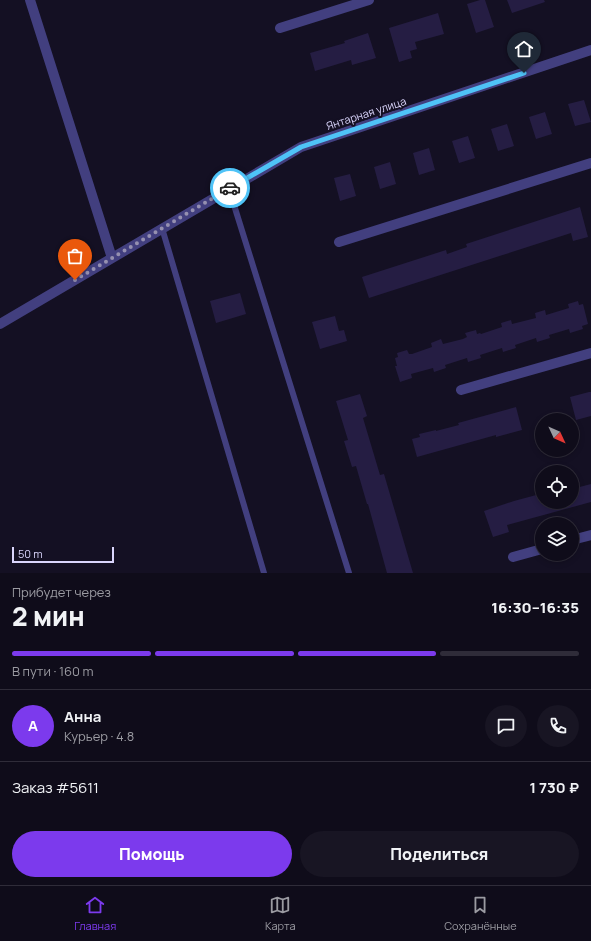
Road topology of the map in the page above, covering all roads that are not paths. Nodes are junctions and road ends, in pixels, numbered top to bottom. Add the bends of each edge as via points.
1 (30, 0) edge
2 (369, 0) edge
3 (280, 28) dead end
4 (591, 50) edge
5 (591, 163) edge
6 (229, 189) junction
7 (162, 228) junction
8 (339, 242) dead end
9 (112, 258) junction
10 (0, 324) edge
11 (591, 353) edge
12 (462, 390) dead end
13 (591, 535) edge
14 (579, 538) edge
15 (535, 551) edge
16 (513, 557) dead end
17 (264, 573) edge
18 (349, 573) edge

1 - 9 street
2 - 3 street
4 - 6 street, Янтарная улица via 301,147
5 - 8 street
6 - 7 street, Янтарная улица
6 - 18 lane
7 - 9 street, Янтарная улица
7 - 17 lane
9 - 10 street, Янтарная улица
11 - 12 street
13 - 14 street
15 - 16 street

